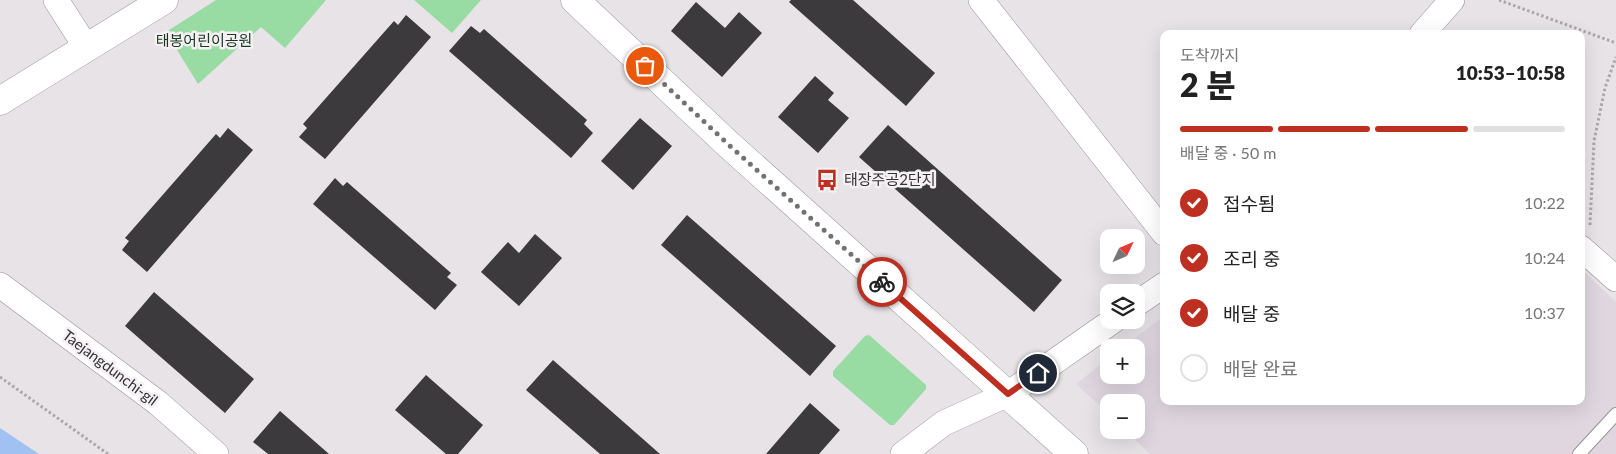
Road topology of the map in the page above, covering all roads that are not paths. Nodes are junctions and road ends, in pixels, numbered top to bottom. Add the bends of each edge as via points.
1 (56, 0) edge
2 (164, 0) edge
3 (575, 0) edge
4 (981, 0) edge
5 (1452, 0) edge
6 (1426, 30) edge
7 (86, 48) junction
8 (0, 101) edge
9 (1160, 228) edge
10 (1586, 252) edge
11 (1616, 279) edge
12 (0, 285) edge
13 (1160, 287) edge
14 (1145, 298) edge
15 (1101, 329) edge
16 (1008, 394) junction
17 (1616, 414) edge
18 (216, 454) edge
19 (903, 454) edge
20 (1074, 454) edge
21 (1579, 454) edge

1 - 7 street
2 - 7 street
3 - 16 street via 729,145
4 - 9 street
5 - 6 street
7 - 8 street
10 - 11 street
12 - 18 street, Taejangdunchi-gil via 158,404
13 - 14 street
15 - 16 street
16 - 19 street via 944,423
16 - 20 street
17 - 21 lane

